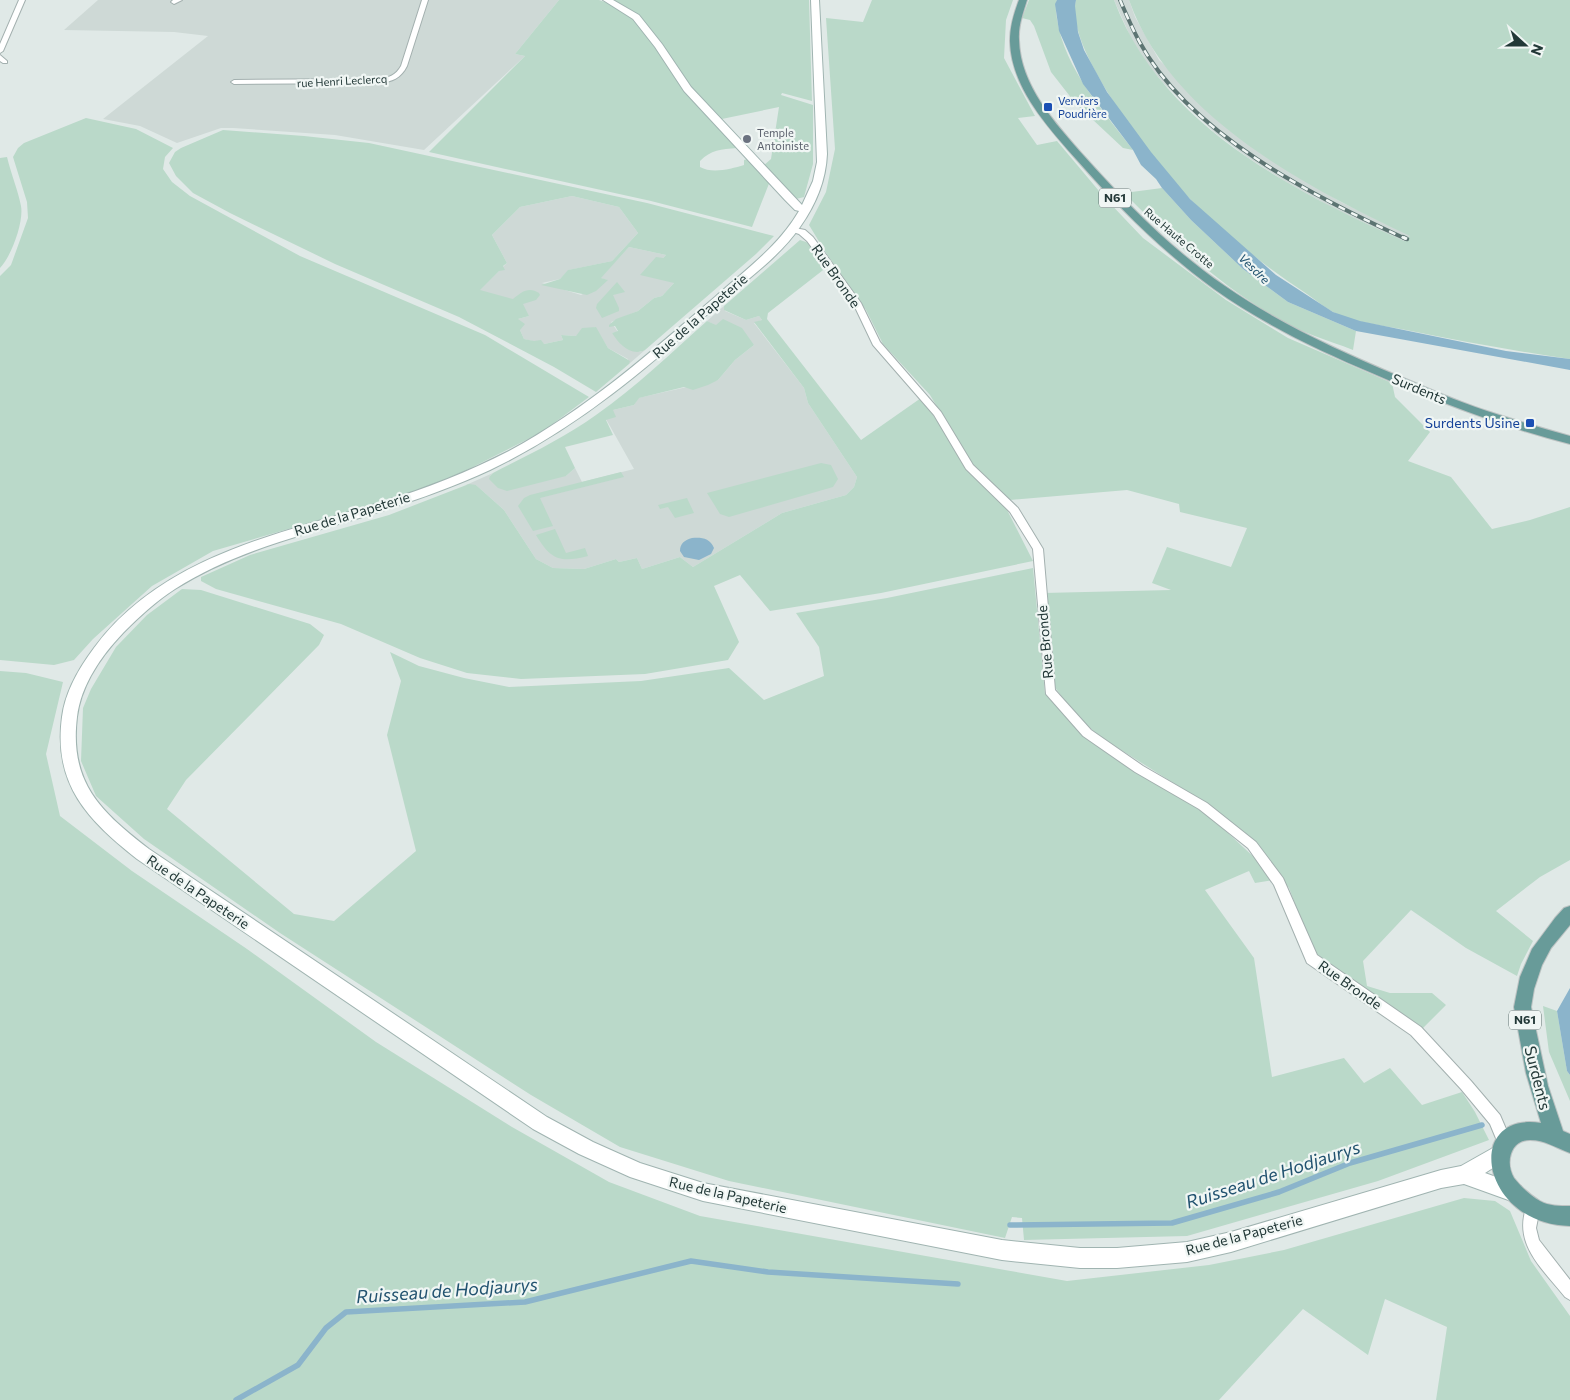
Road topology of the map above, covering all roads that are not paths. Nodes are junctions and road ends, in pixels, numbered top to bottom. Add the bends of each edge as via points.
1 (22, 0) edge
2 (424, 0) edge
3 (607, 0) edge
4 (815, 0) edge
5 (1023, 0) edge
6 (11, 26) junction
7 (0, 27) edge
8 (0, 51) edge
9 (234, 82) dead end
10 (806, 210) junction
11 (793, 229) junction
12 (1301, 336) joint
13 (1570, 440) edge
14 (1570, 913) edge
15 (1563, 1140) edge
16 (1503, 1148) junction
17 (1464, 1175) junction
18 (1514, 1193) junction
19 (1533, 1208) junction
20 (1565, 1219) edge
21 (1570, 1292) edge

1 - 6 street
2 - 9 street, rue Henri Leclercq via 401,74 394,78 379,81
3 - 10 main road via 636,17 687,89 789,198
4 - 10 main road, Rue de la Papeterie via 822,144 819,175
5 - 12 main road, Rue Haute Crotte / N61 via 1017,14 1017,65 1030,94 1062,137 1110,192 1166,245 1219,288
6 - 7 street
6 - 8 street
10 - 11 main road, Rue de la Papeterie
11 - 16 street, Rue Bronde via 810,239 857,303 876,342 938,414 969,467 1014,510 1038,549 1050,691 1087,733 1139,769 1203,806 1252,844 1279,882 1312,959 1416,1031 1495,1120
11 - 17 main road, Rue de la Papeterie via 765,258 648,361 541,439 432,489 222,556 183,576 142,605 114,634 86,671 76,691 68,726 68,746 80,793 93,811 143,854 540,1123 637,1171 703,1192 1002,1250 1080,1258 1117,1258 1187,1252 1231,1242 1441,1179
12 - 13 main road, Surdents / N61 via 1430,394
14 - 15 main road, Surdents / N61 via 1550,934 1533,963 1522,1005 1535,1076 1547,1117
15 - 16 main road, N61 via 1527,1131 1514,1135
16 - 17 main road, Rue de la Papeterie
16 - 18 main road via 1500,1166
17 - 18 main road
18 - 19 main road
19 - 20 main road
19 - 21 street via 1529,1228 1532,1243

